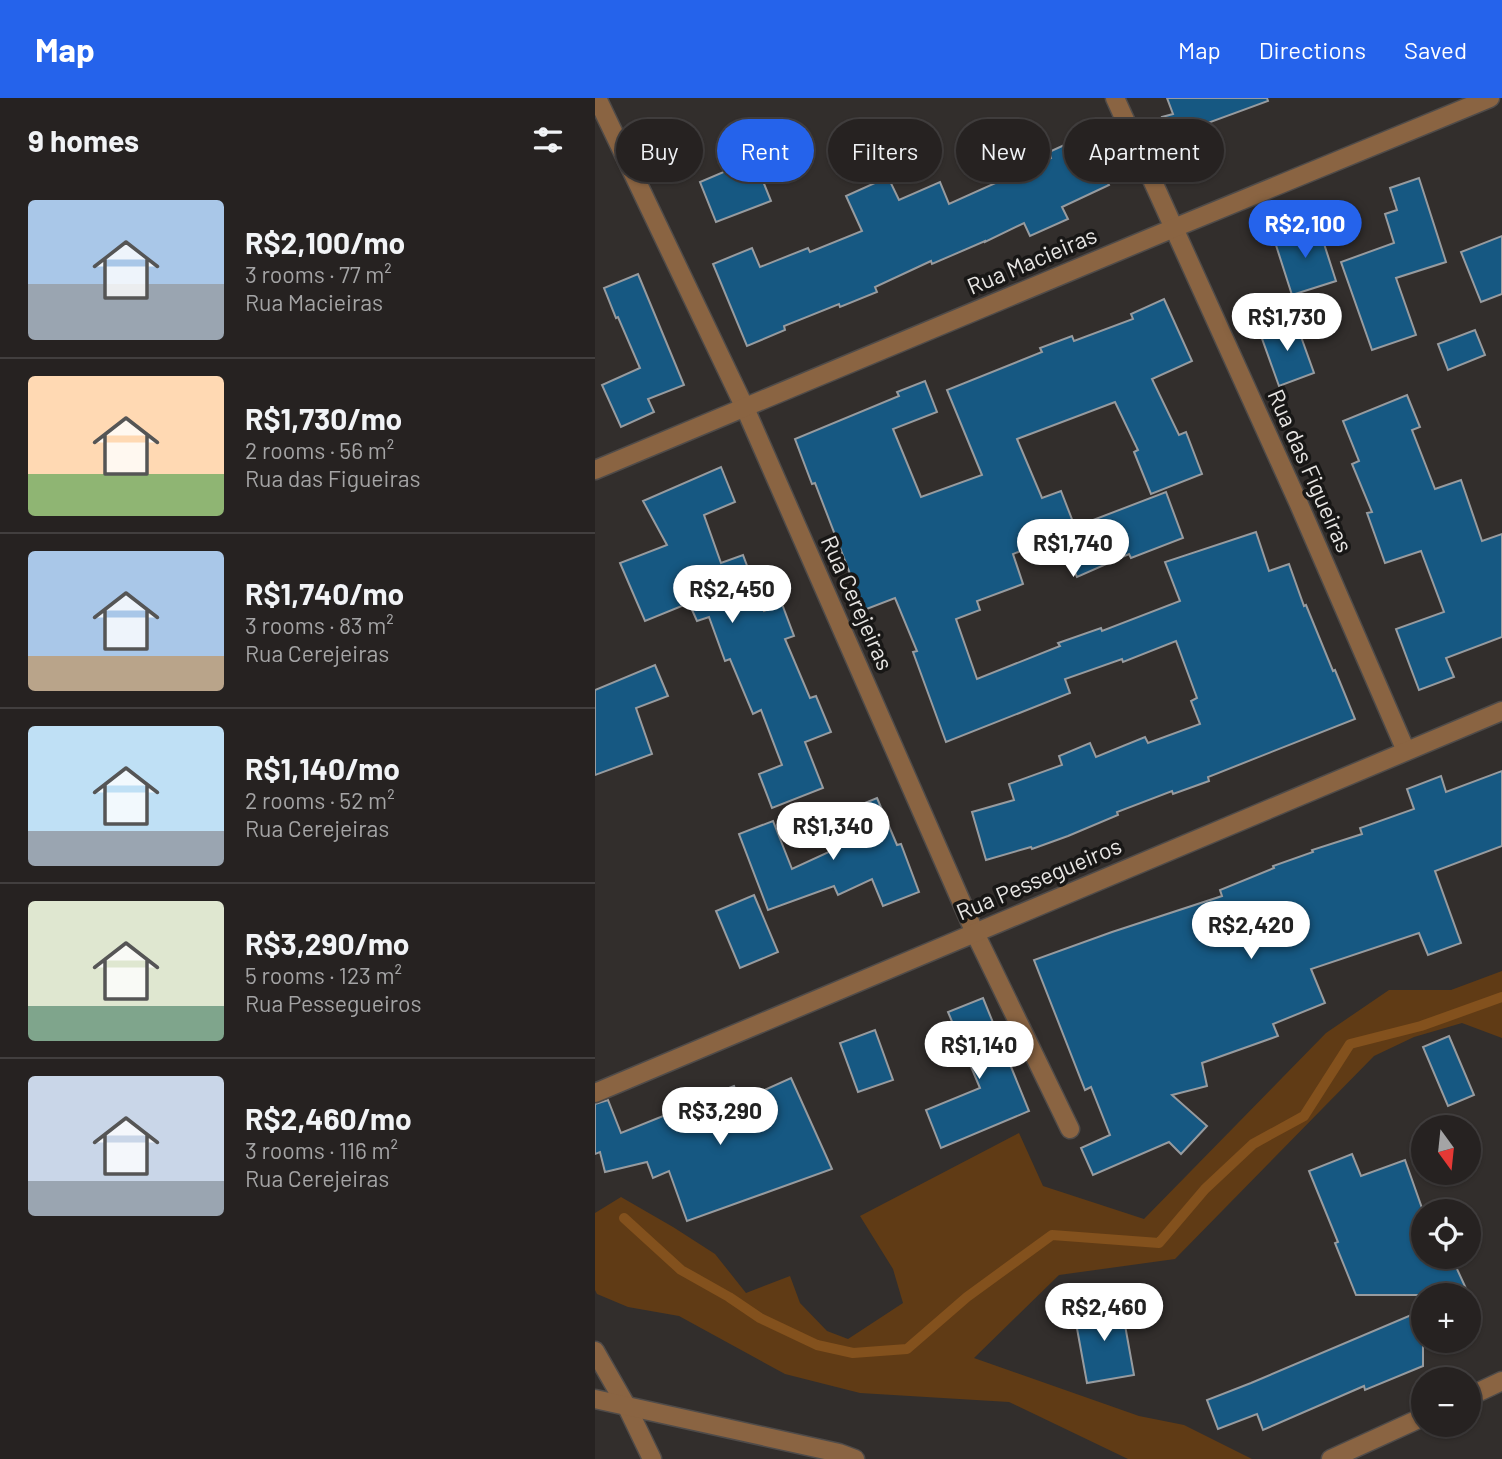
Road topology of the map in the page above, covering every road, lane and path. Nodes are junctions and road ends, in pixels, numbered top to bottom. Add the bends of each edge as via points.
1 (597, 98) edge
2 (1115, 98) edge
3 (1490, 98) edge
4 (1174, 228) junction
5 (744, 408) junction
6 (595, 470) edge
7 (1502, 711) edge
8 (1406, 751) junction
9 (975, 933) junction
10 (595, 1093) edge
11 (1070, 1129) dead end
12 (595, 1351) edge
13 (1502, 1381) edge
14 (1481, 1390) edge
15 (595, 1399) edge
16 (627, 1406) junction
17 (1411, 1422) edge
18 (652, 1459) edge
19 (855, 1459) edge
20 (1331, 1459) edge

1 - 5 street, Rua Cerejeiras
2 - 4 street, Rua das Figueiras
3 - 4 street, Rua Macieiras
4 - 5 street, Rua Macieiras
4 - 8 street, Rua das Figueiras
5 - 6 street, Rua Macieiras
5 - 9 street, Rua Cerejeiras
7 - 8 street, Rua Pessegueiros
8 - 9 street, Rua Pessegueiros
9 - 10 street, Rua Pessegueiros
9 - 11 street, Rua Cerejeiras
12 - 16 street
13 - 14 street
15 - 16 street
16 - 18 street
16 - 19 street
17 - 20 street

